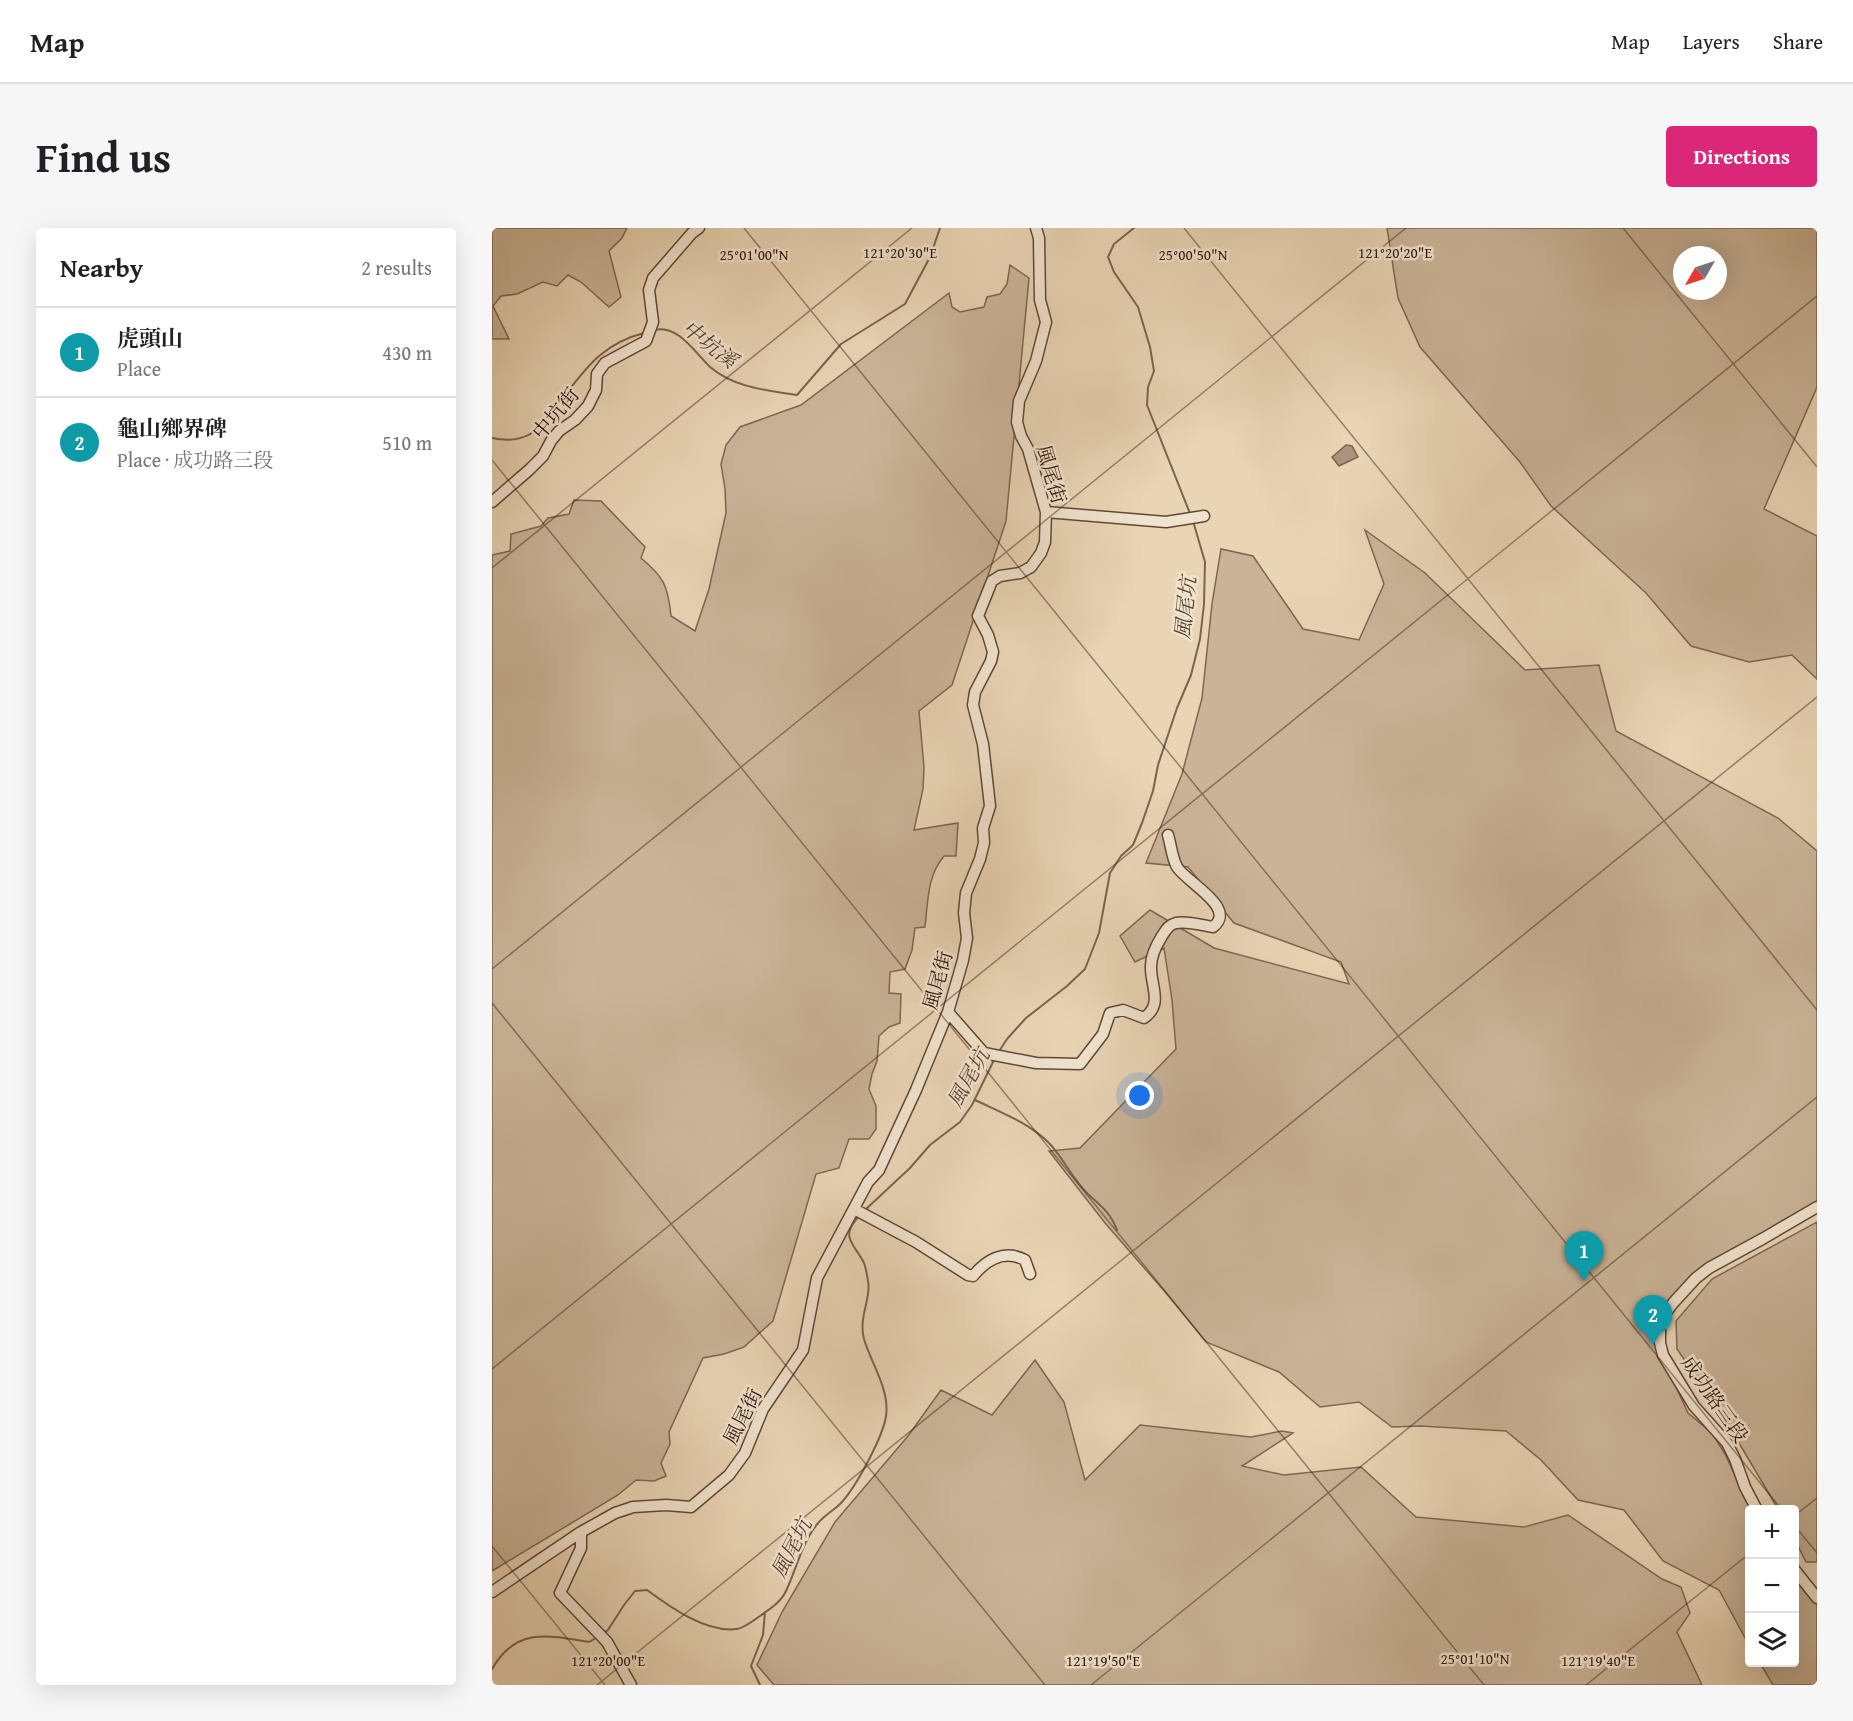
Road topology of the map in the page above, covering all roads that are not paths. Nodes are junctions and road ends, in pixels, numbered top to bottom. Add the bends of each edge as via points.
1 (699, 228) edge
2 (1036, 228) edge
3 (492, 502) edge
4 (1046, 512) junction
5 (1204, 516) dead end
6 (1168, 835) dead end
7 (948, 1012) junction
8 (1817, 1207) edge
9 (859, 1211) junction
10 (1030, 1274) dead end
11 (1755, 1505) edge
12 (581, 1532) junction
13 (1799, 1575) edge
14 (492, 1592) edge
15 (1817, 1598) edge
16 (632, 1685) edge

1 - 3 street, 中坑街 via 653,278 653,322 646,341 605,363 597,374 596,390 588,406 559,431 543,456
2 - 4 street, 風尾街 via 1040,300 1046,322 1036,361 1019,401 1017,422
4 - 5 street via 1166,522
4 - 7 street, 風尾街 via 1045,542 1039,558 1026,570 992,581 978,616 993,652 973,705 983,744 990,806 980,859 966,893 967,938
6 - 7 street via 1178,869 1214,901 1220,916 1213,927 1185,923 1168,927 1150,963 1154,1008 1144,1018 1123,1010 1110,1013 1103,1034 1080,1064 1036,1063 984,1053
7 - 9 street, 風尾街 via 879,1170 868,1182
8 - 11 street, 成功路三段 via 1708,1268 1674,1302 1660,1327 1663,1354 1694,1406 1727,1443
9 - 10 street via 968,1275 973,1276 993,1258 1006,1255 1025,1260
9 - 12 street, 風尾街 via 817,1278 803,1350 763,1409 745,1454 729,1475 691,1507 633,1507
12 - 14 street, 風尾街
12 - 16 street via 581,1548 560,1593 600,1635
13 - 15 street

